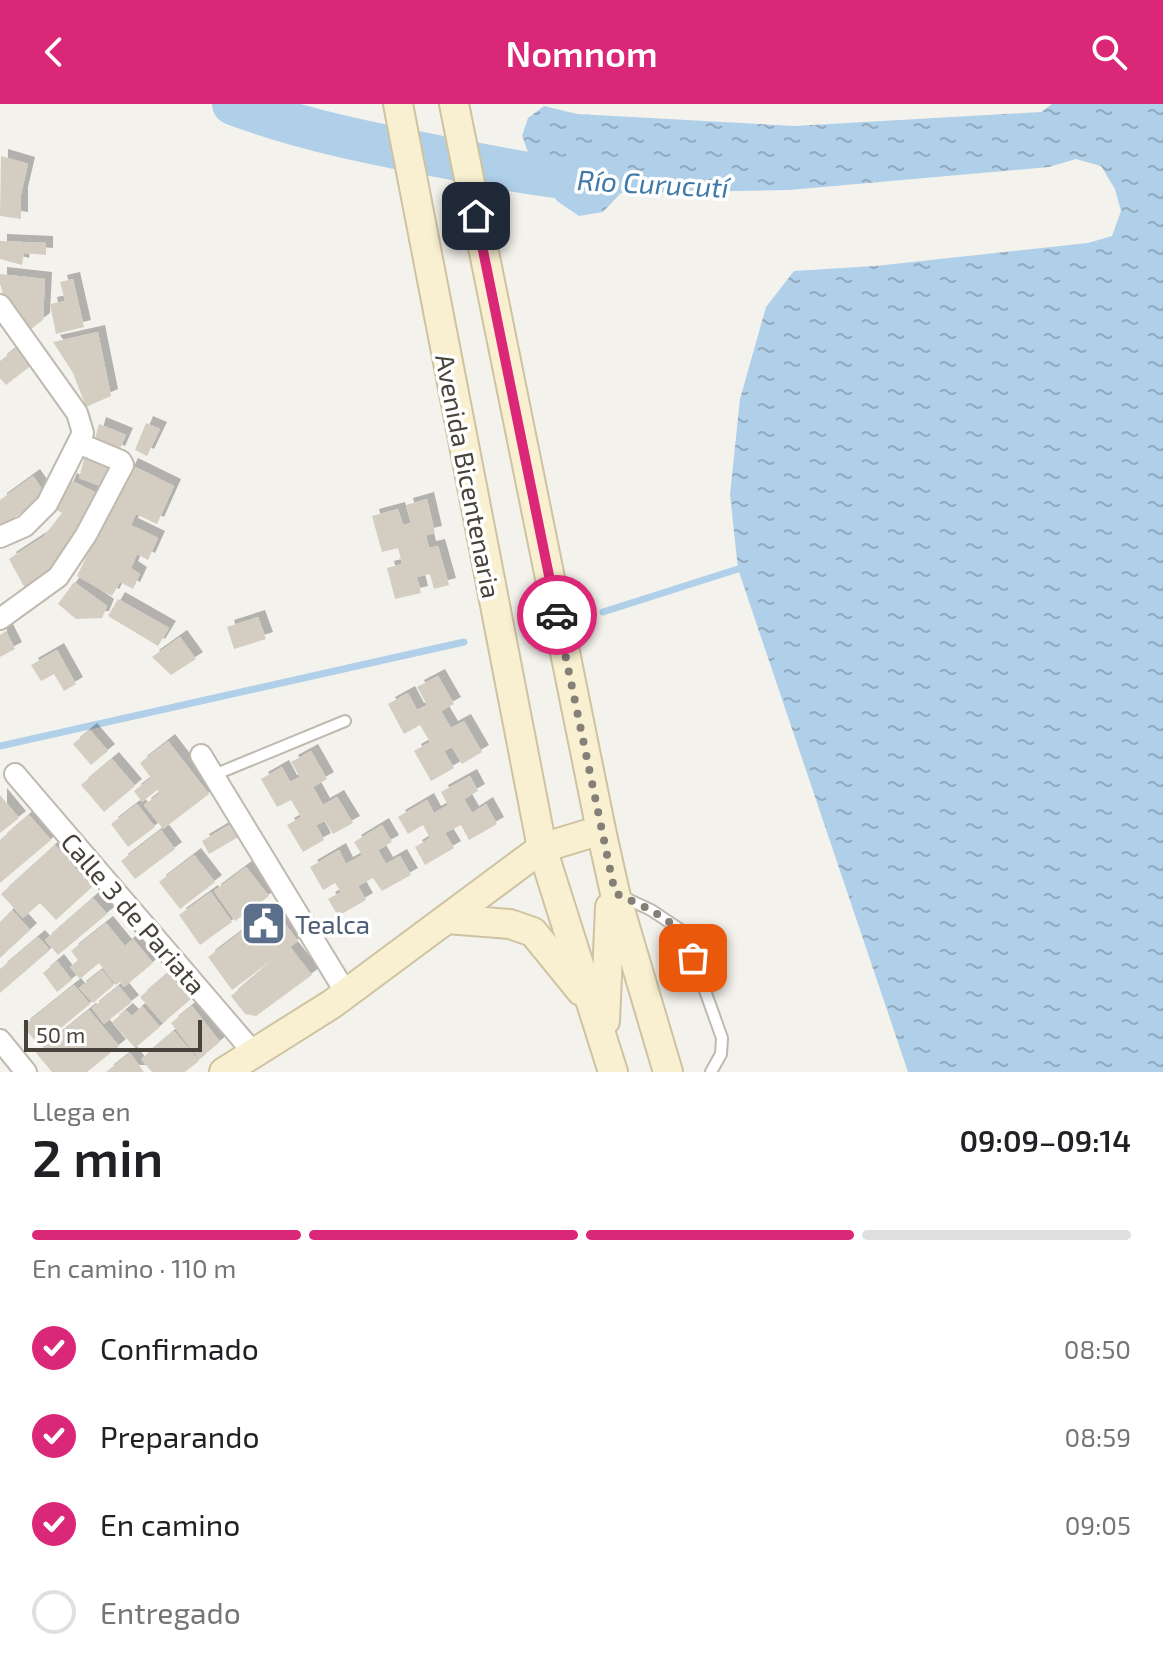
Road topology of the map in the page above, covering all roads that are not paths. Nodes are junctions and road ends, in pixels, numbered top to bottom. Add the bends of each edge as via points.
1 (398, 104) edge
2 (454, 104) edge
3 (0, 305) edge
4 (78, 443) junction
5 (0, 537) edge
6 (0, 619) edge
7 (345, 721) dead end
8 (201, 755) dead end
9 (15, 774) dead end
10 (214, 775) junction
11 (601, 830) junction
12 (542, 848) junction
13 (613, 887) junction
14 (447, 919) junction
15 (346, 993) junction
16 (592, 1004) junction
17 (0, 1040) edge
18 (604, 1042) junction
19 (253, 1052) junction
20 (26, 1072) edge
21 (224, 1072) edge
22 (613, 1072) edge
23 (668, 1072) edge
24 (711, 1072) edge

1 - 12 street, Avenida Bicentenaria
2 - 11 street
3 - 4 street via 77,413 83,433
4 - 5 street via 47,504 25,526
4 - 6 street via 123,465 58,577
7 - 10 lane
8 - 10 street
9 - 19 street, Calle 3 de Pariata
10 - 15 street
11 - 12 street
11 - 13 street
12 - 14 street
12 - 16 street, Avenida Bicentenaria
13 - 18 street
13 - 23 street
13 - 24 lane via 684,932 722,1038
14 - 15 street
14 - 16 street via 510,924 533,932
15 - 19 street
16 - 18 street, Avenida Bicentenaria
17 - 20 street
18 - 22 street, Avenida Bicentenaria
19 - 21 street

